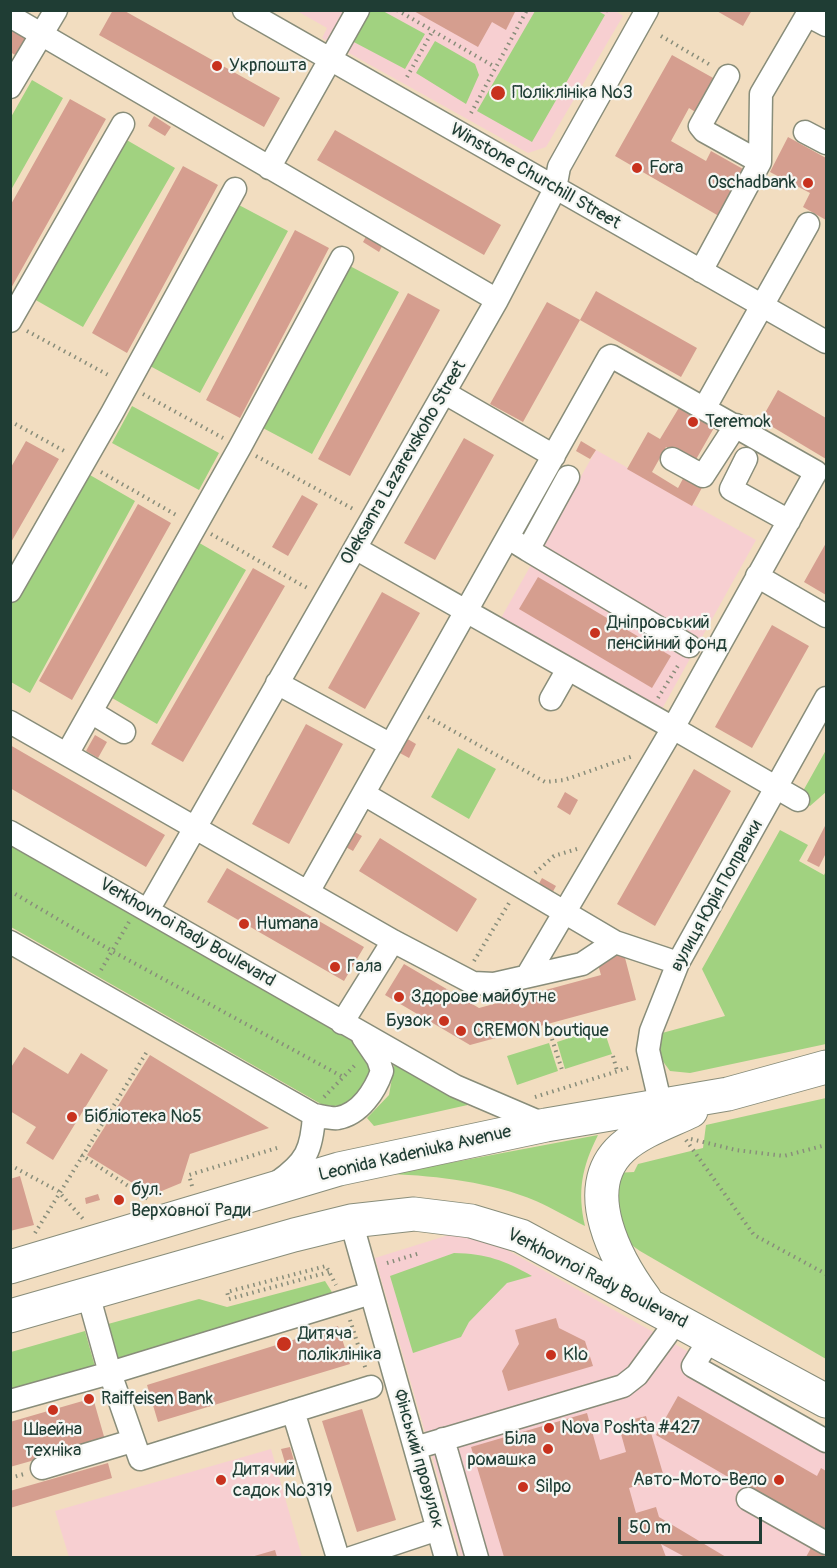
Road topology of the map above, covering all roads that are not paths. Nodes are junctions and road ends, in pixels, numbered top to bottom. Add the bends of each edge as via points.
1 (56, 10) edge
2 (244, 10) edge
3 (358, 10) edge
4 (647, 10) edge
5 (10, 16) edge
6 (814, 17) edge
7 (42, 35) junction
8 (329, 59) junction
9 (728, 76) dead end
10 (11, 83) edge
11 (123, 124) dead end
12 (805, 132) dead end
13 (826, 143) edge
14 (759, 162) junction
15 (269, 168) junction
16 (235, 189) dead end
17 (555, 189) junction
18 (808, 224) dead end
19 (342, 258) dead end
20 (701, 271) junction
21 (497, 300) junction
22 (763, 306) junction
23 (15, 324) edge
24 (826, 342) edge
25 (445, 393) junction
26 (705, 407) junction
27 (736, 425) junction
28 (554, 456) junction
29 (672, 459) dead end
30 (746, 459) dead end
31 (568, 477) dead end
32 (789, 521) junction
33 (518, 544) junction
34 (355, 548) junction
35 (757, 576) junction
36 (10, 591) edge
37 (467, 612) junction
38 (826, 616) edge
39 (690, 646) road end
40 (567, 669) junction
41 (277, 682) junction
42 (826, 698) edge
43 (551, 699) dead end
44 (91, 712) junction
45 (10, 722) edge
46 (124, 732) dead end
47 (668, 737) junction
48 (391, 745) junction
49 (67, 754) junction
50 (777, 788) junction
51 (364, 794) junction
52 (798, 800) dead end
53 (193, 828) junction
54 (10, 832) edge
55 (308, 892) junction
56 (144, 908) junction
57 (564, 914) junction
58 (393, 941) junction
59 (10, 942) edge
60 (615, 942) junction
61 (678, 963) junction
62 (527, 976) junction
63 (342, 1023) junction
64 (362, 1035) junction
65 (826, 1067) edge
66 (728, 1094) junction
67 (661, 1106) junction
68 (540, 1111) junction
69 (314, 1115) junction
70 (271, 1188) junction
71 (351, 1221) junction
72 (10, 1267) edge
73 (371, 1293) junction
74 (88, 1294) junction
75 (648, 1302) junction
76 (10, 1316) edge
77 (678, 1319) junction
78 (711, 1337) junction
79 (110, 1373) junction
80 (371, 1387) dead end
81 (10, 1401) edge
82 (826, 1401) edge
83 (293, 1412) junction
84 (443, 1439) junction
85 (132, 1441) junction
86 (826, 1441) edge
87 (415, 1448) junction
88 (42, 1468) dead end
89 (748, 1499) dead end
90 (438, 1529) junction
91 (826, 1543) edge
92 (338, 1557) edge
93 (351, 1557) edge
94 (446, 1557) edge
95 (477, 1557) edge

1 - 7 street
2 - 8 street, Winstone Churchill Street
3 - 8 street
4 - 17 street, Oleksanra Lazarevskoho Street via 559,167
5 - 7 street
6 - 14 street via 761,94
7 - 10 street
7 - 15 street
8 - 15 street
8 - 17 street, Winstone Churchill Street
9 - 14 street via 700,126
11 - 23 street
12 - 13 street
14 - 20 street
15 - 21 street
16 - 36 street
17 - 20 street, Winstone Churchill Street
17 - 21 street, Oleksanra Lazarevskoho Street
18 - 22 street
19 - 44 street
20 - 22 street, Winstone Churchill Street
21 - 25 street, Oleksanra Lazarevskoho Street
22 - 24 street, Winstone Churchill Street
22 - 26 street
25 - 28 street
25 - 34 street, Oleksanra Lazarevskoho Street
26 - 27 street
26 - 28 street via 611,356
27 - 29 street via 703,476
27 - 32 street via 816,472
28 - 33 street
30 - 32 street via 731,489
31 - 33 street
32 - 35 street
33 - 37 street
33 - 39 street
34 - 37 street
34 - 41 street, Oleksanra Lazarevskoho Street
35 - 38 street
35 - 47 street
37 - 40 street
37 - 48 street
40 - 43 street
40 - 47 street via 649,715
41 - 48 street
41 - 53 street, Oleksanra Lazarevskoho Street
42 - 50 street, вулиця Юрія Поправки
44 - 46 street
44 - 49 street
45 - 49 street
47 - 50 street
47 - 57 street
48 - 51 street
49 - 53 street
50 - 52 street
50 - 61 street, вулиця Юрія Поправки
51 - 55 street
51 - 57 street
53 - 55 street
53 - 56 street, Oleksanra Lazarevskoho Street
54 - 56 street, Verkhovnoi Rady Boulevard
55 - 58 street
56 - 63 street, Verkhovnoi Rady Boulevard
57 - 60 street
57 - 62 street
58 - 62 street via 473,983 494,984
58 - 63 street
59 - 69 street, Verkhovnoi Rady Boulevard
60 - 61 street
60 - 62 street via 582,964
61 - 67 street, вулиця Юрія Поправки via 651,1031 648,1050
63 - 64 street, Verkhovnoi Rady Boulevard
64 - 68 street, Verkhovnoi Rady Boulevard via 455,1086
64 - 69 street, Verkhovnoi Rady Boulevard via 382,1071 377,1084 357,1109 338,1118
65 - 66 highway, Leonida Kadeniuka Avenue
66 - 67 highway, Leonida Kadeniuka Avenue
66 - 75 highway via 644,1134 621,1149 608,1167 602,1208 607,1230 631,1280
67 - 68 highway, Leonida Kadeniuka Avenue
68 - 70 highway, Leonida Kadeniuka Avenue
69 - 70 street via 308,1154 296,1170
70 - 72 highway, Leonida Kadeniuka Avenue
71 - 73 street, Фінський провулок
71 - 74 highway
71 - 75 highway, Verkhovnoi Rady Boulevard via 414,1214 471,1221 521,1236
73 - 79 street
73 - 87 street, Фінський провулок
74 - 76 highway
74 - 79 street
75 - 77 highway, Verkhovnoi Rady Boulevard
77 - 78 highway, Verkhovnoi Rady Boulevard
77 - 84 street via 637,1375 623,1386
78 - 82 highway, Verkhovnoi Rady Boulevard
78 - 86 street via 693,1366
79 - 81 street
79 - 85 street
80 - 83 street
83 - 85 street via 140,1459
83 - 92 street
84 - 87 street
84 - 95 street
85 - 88 street
87 - 90 street, Фінський провулок
89 - 91 street
90 - 93 street
90 - 94 street, Фінський провулок

